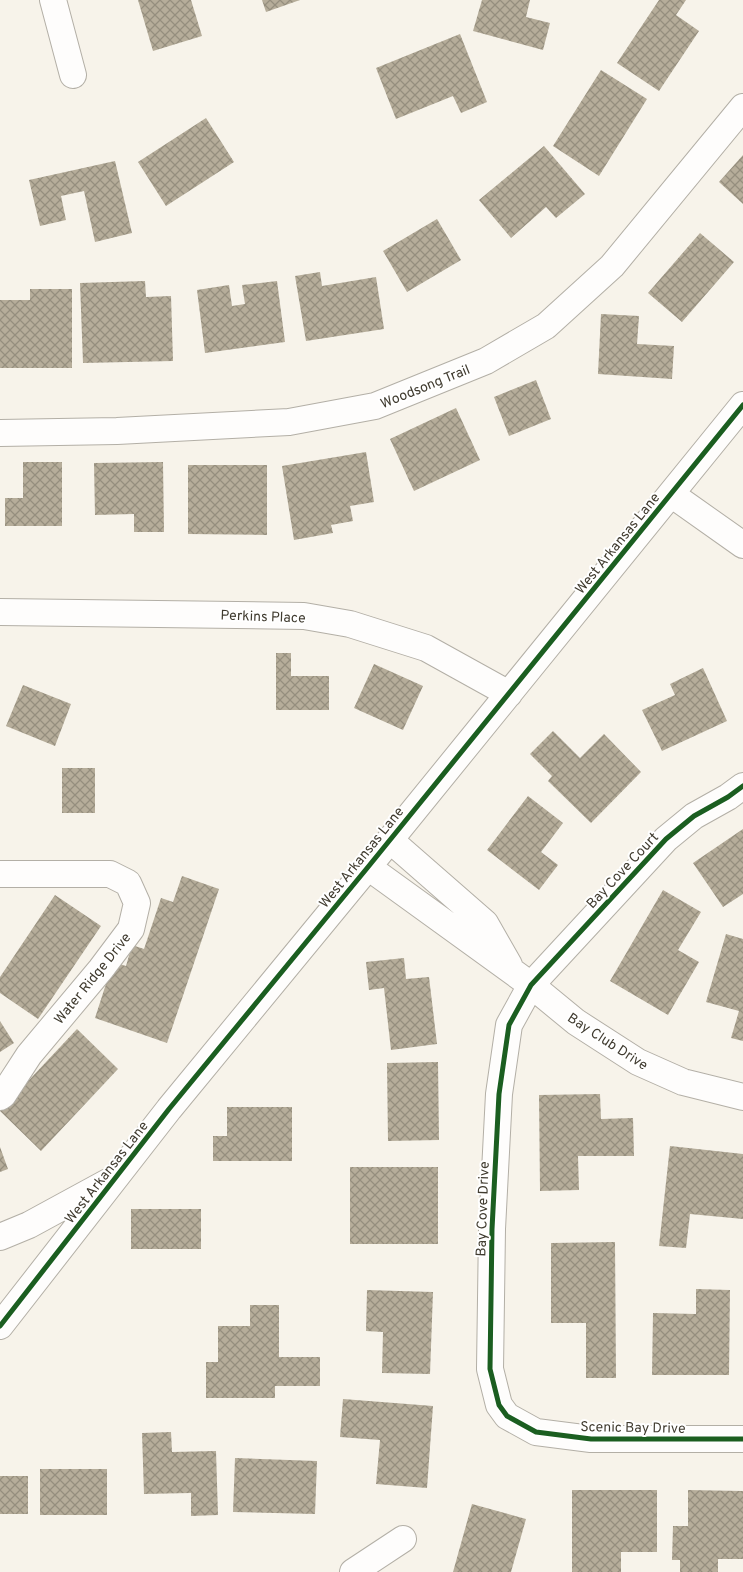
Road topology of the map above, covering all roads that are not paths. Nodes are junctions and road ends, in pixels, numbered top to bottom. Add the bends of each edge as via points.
1 (53, 0) edge
2 (72, 75) dead end
3 (743, 106) edge
4 (743, 406) edge
5 (0, 433) edge
6 (671, 494) junction
7 (743, 545) edge
8 (0, 612) edge
9 (509, 694) junction
10 (743, 786) edge
11 (390, 840) junction
12 (368, 867) junction
13 (0, 874) edge
14 (522, 978) junction
15 (0, 1097) edge
16 (743, 1098) edge
17 (117, 1176) junction
18 (0, 1237) edge
19 (0, 1326) edge
20 (525, 1426) joint
21 (743, 1439) edge
22 (403, 1540) dead end
23 (353, 1572) edge

1 - 2 street
3 - 5 street, Woodsong Trail via 612,266 546,326 486,361 375,406 289,422
4 - 6 street, West Arkansas Lane
6 - 7 street
6 - 9 street, West Arkansas Lane
8 - 9 street, Perkins Place via 304,616 350,624 426,648
9 - 11 street, West Arkansas Lane
10 - 14 street, Bay Cove Court via 694,816 666,839
11 - 12 street, West Arkansas Lane
11 - 14 street, Bay Club Drive via 485,923
12 - 14 street, Bay Club Drive
12 - 17 street, West Arkansas Lane
13 - 15 street, Water Ridge Drive via 110,874 128,883 138,903 131,929 29,1055
14 - 16 street, Bay Club Drive via 576,1022 638,1062 683,1082
14 - 20 street, Bay Cove Drive via 509,1025 499,1094 492,1229 490,1370 499,1405 507,1416
17 - 18 street via 29,1225
17 - 19 street, West Arkansas Lane
20 - 21 street, Scenic Bay Drive via 536,1432 591,1439
22 - 23 street

